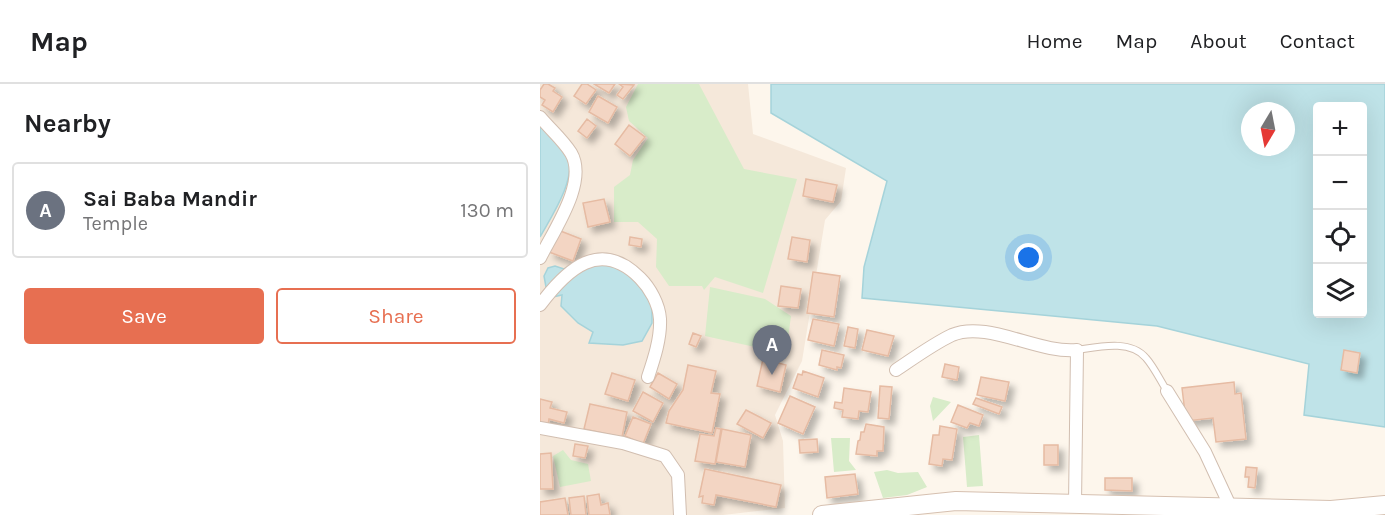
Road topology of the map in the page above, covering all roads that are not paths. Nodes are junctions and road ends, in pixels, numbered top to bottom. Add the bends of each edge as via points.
1 (540, 117) edge
2 (540, 258) edge
3 (540, 305) edge
4 (1077, 350) junction
5 (896, 369) dead end
6 (648, 377) dead end
7 (1167, 391) joint
8 (540, 428) edge
9 (1075, 504) junction
10 (1385, 506) edge
11 (1231, 508) junction
12 (912, 510) edge
13 (680, 515) edge
14 (822, 515) edge

1 - 2 street via 571,153 577,177
3 - 6 street via 572,269 591,261 612,259 628,267 656,301 660,319
4 - 5 street via 968,332 953,335
4 - 7 lane via 1116,346 1132,349 1145,357
4 - 9 street
7 - 11 street via 1205,452
8 - 13 street via 623,443 665,456 678,475
9 - 11 main road
9 - 12 main road via 956,501
10 - 11 main road via 1330,510
12 - 14 main road

